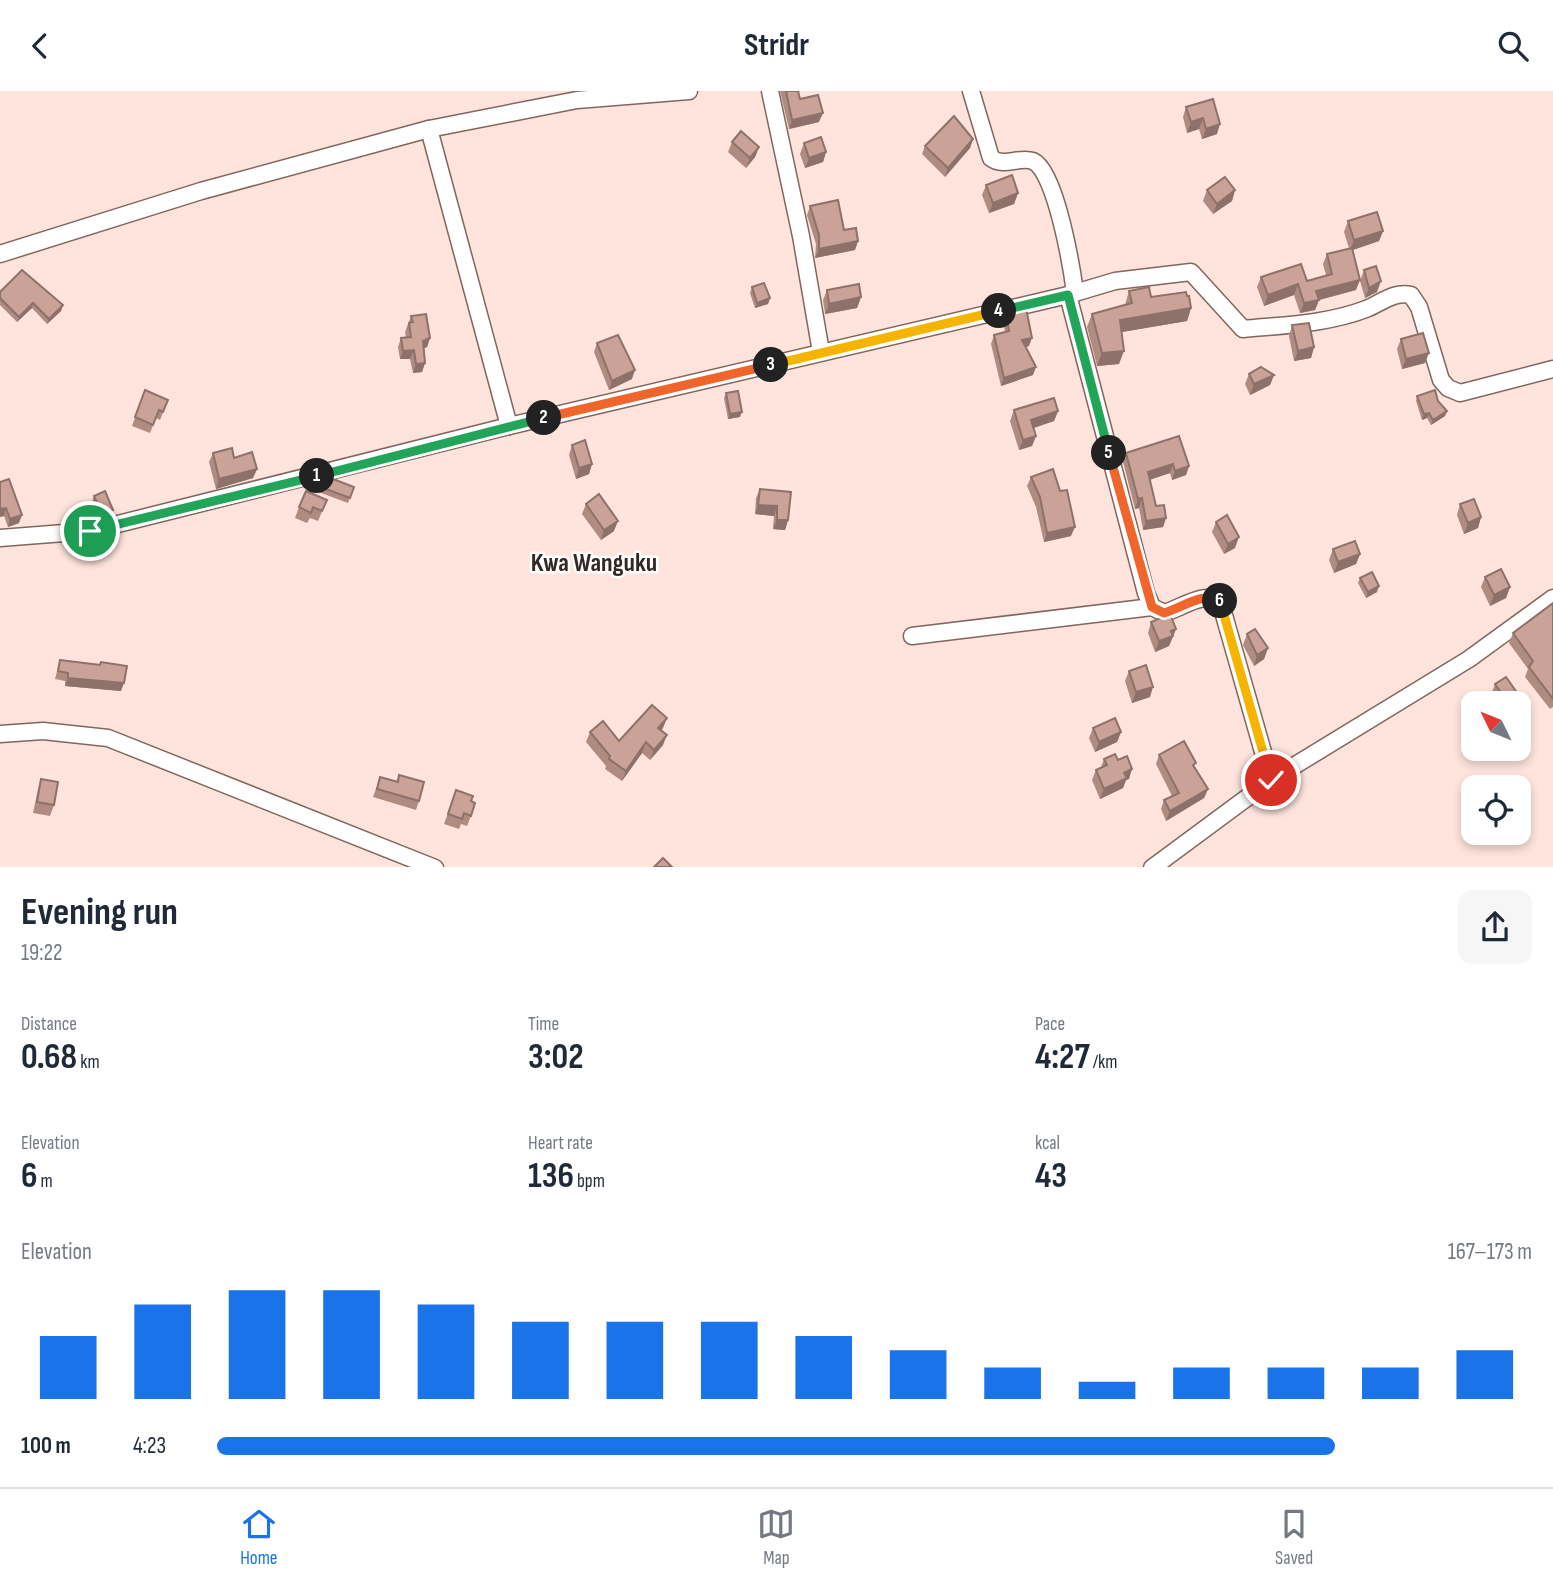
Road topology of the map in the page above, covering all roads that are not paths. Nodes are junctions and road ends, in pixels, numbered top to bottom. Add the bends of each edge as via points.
1 (689, 91) edge
2 (770, 91) edge
3 (971, 91) edge
4 (429, 129) junction
5 (0, 254) edge
6 (1071, 294) junction
7 (821, 352) junction
8 (1553, 369) edge
9 (509, 426) junction
10 (0, 538) edge
11 (1553, 598) edge
12 (1152, 607) junction
13 (912, 636) dead end
14 (0, 734) edge
15 (1271, 780) junction
16 (435, 867) edge
17 (1152, 867) edge

1 - 4 street via 577,100
2 - 7 street
3 - 6 street via 991,158 1005,163 1036,162 1045,174 1063,226
4 - 5 street via 201,191
4 - 9 street
6 - 7 street
6 - 8 street via 1115,281 1191,272 1243,329 1333,319 1400,293 1415,299 1441,380 1448,388 1460,393
6 - 12 street
7 - 9 street
9 - 10 street via 90,531
11 - 15 street via 1469,659
12 - 13 street
12 - 15 street via 1164,613 1212,596 1220,601
14 - 16 street via 43,731 108,738
15 - 17 street

